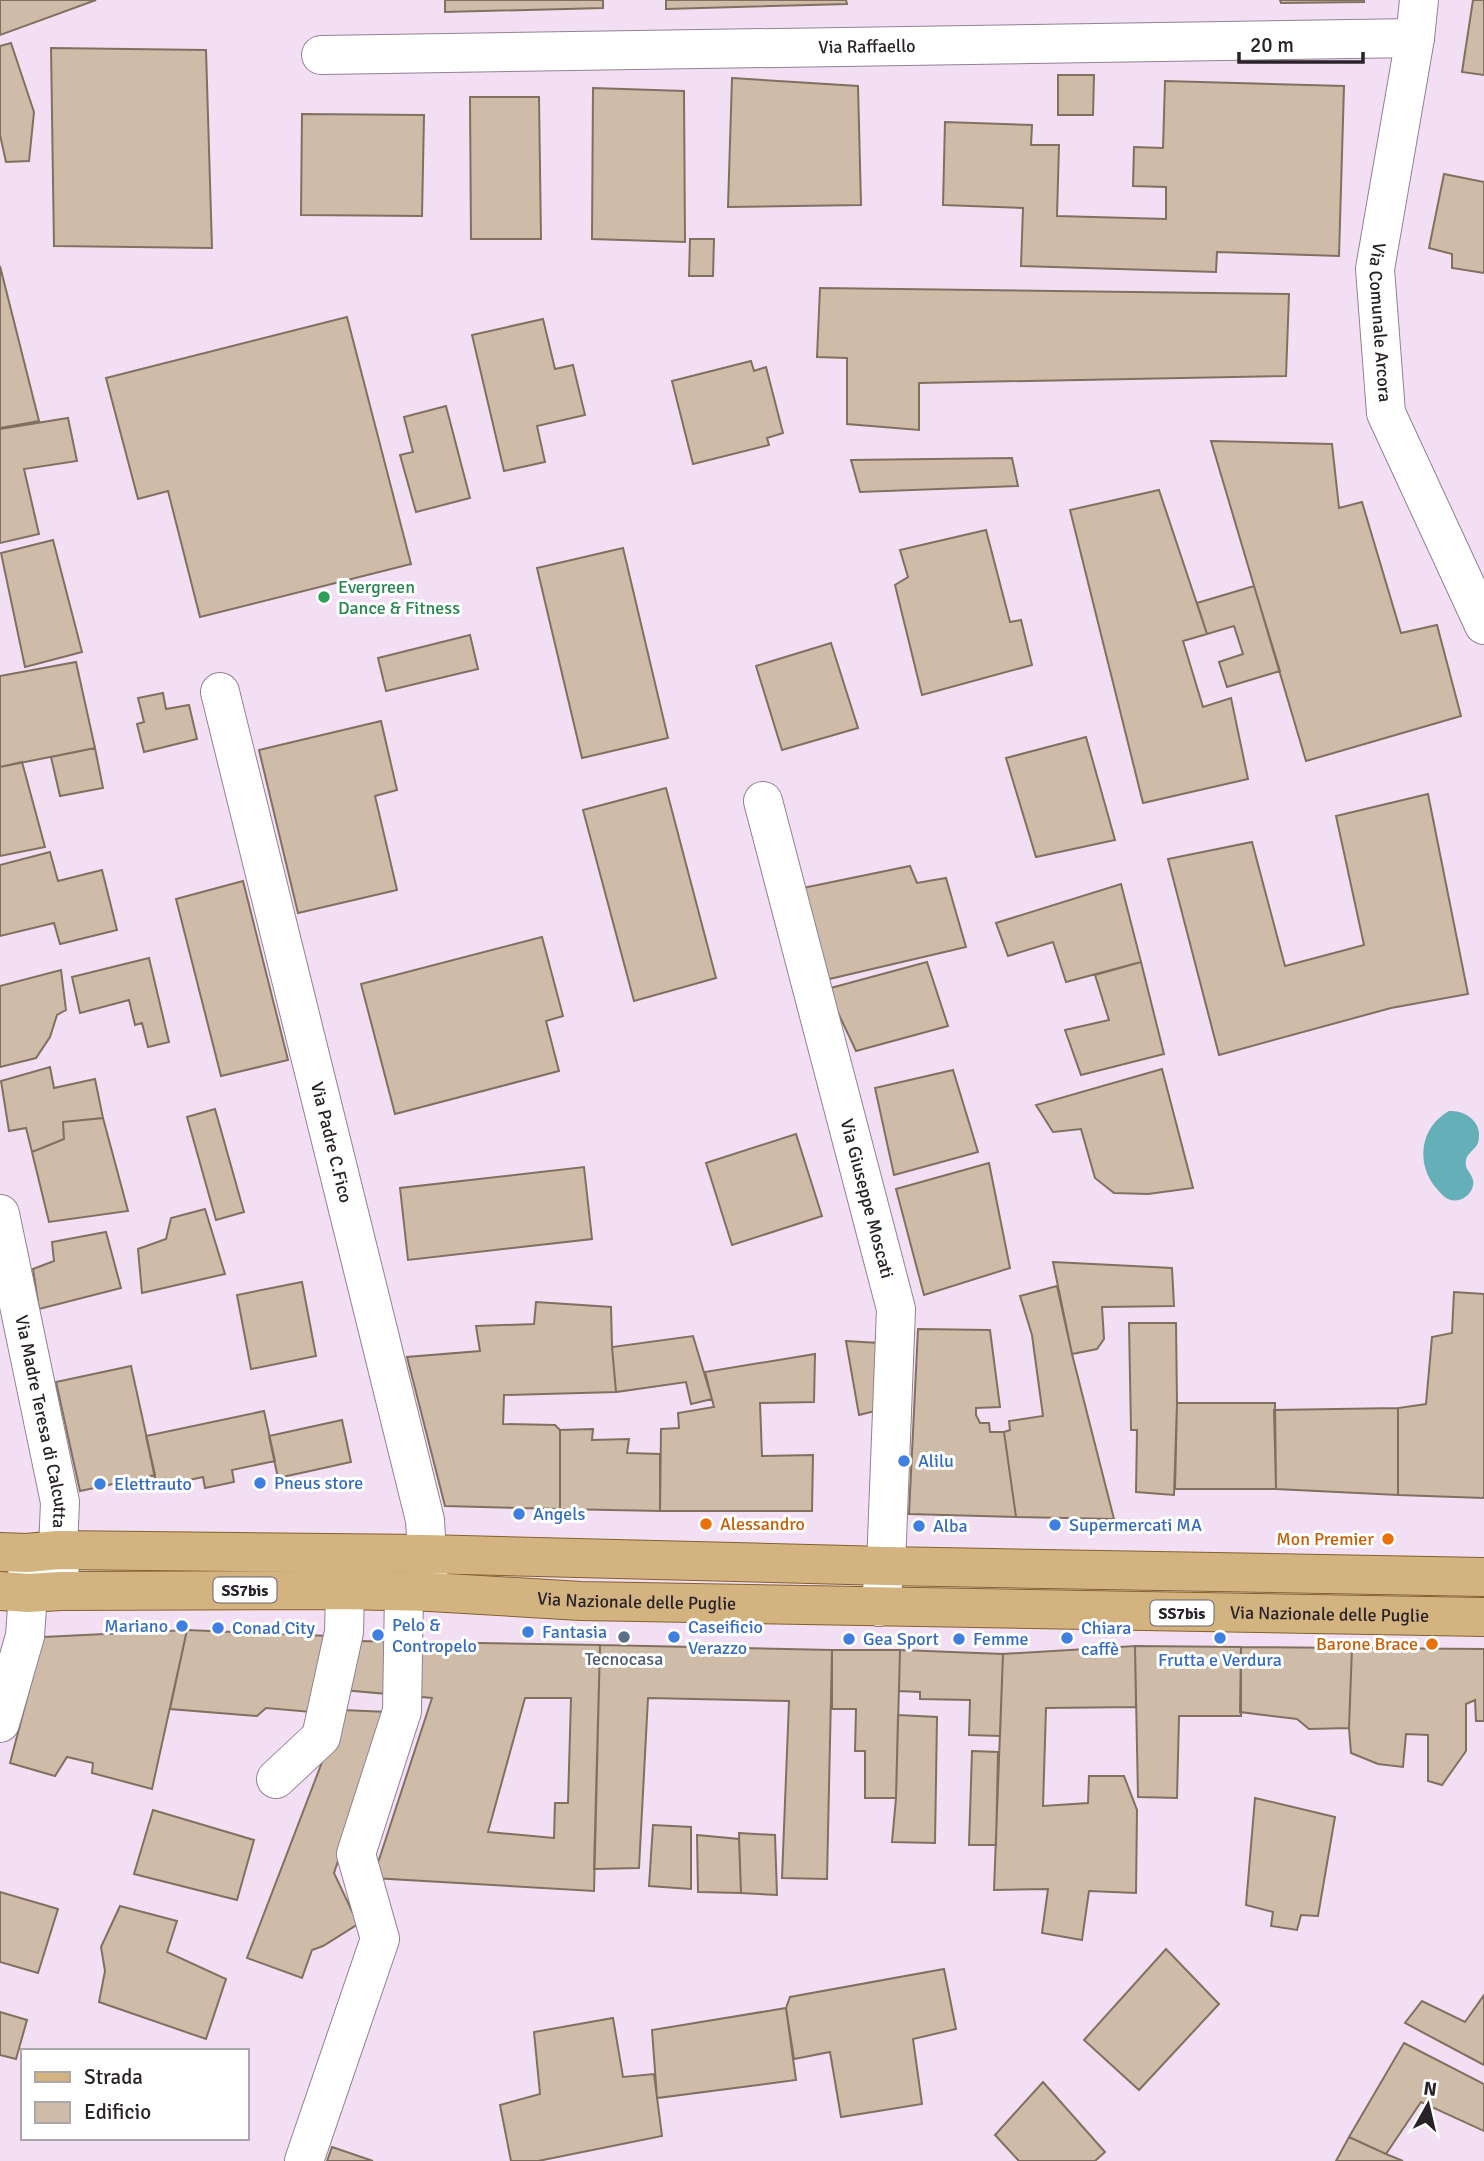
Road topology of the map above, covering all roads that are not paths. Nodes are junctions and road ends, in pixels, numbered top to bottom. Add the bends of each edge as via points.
1 (1419, 0) edge
2 (1415, 38) junction
3 (321, 55) dead end
4 (1484, 625) edge
5 (220, 692) dead end
6 (763, 801) dead end
7 (0, 1214) edge
8 (28, 1552) edge
9 (426, 1554) junction
10 (886, 1566) junction
11 (1484, 1577) edge
12 (345, 1590) junction
13 (30, 1592) edge
14 (417, 1592) junction
15 (879, 1606) junction
16 (1484, 1617) edge
17 (0, 1723) edge
18 (276, 1779) dead end
19 (304, 2161) edge

1 - 2 street, Via Comunale Arcora
2 - 3 street, Via Raffaello
2 - 4 street, Via Comunale Arcora via 1375,269 1386,413
5 - 9 street, Via Padre C.Fico via 425,1520
6 - 10 street, Via Giuseppe Moscati via 896,1308
7 - 8 street, Via Madre Teresa di Calcutta via 60,1502
8 - 9 main road, SS7bis
8 - 13 street, Via Madre Teresa di Calcutta
9 - 10 main road, SS7bis
9 - 14 street, Via Padre C.Fico
10 - 11 main road, SS7bis
10 - 15 street, Via Giuseppe Moscati
12 - 13 main road, Via Nazionale delle Puglie / SS7bis
12 - 14 main road, Via Nazionale delle Puglie / SS7bis
12 - 18 street via 344,1632 321,1737
13 - 17 street, Via Madre Teresa di Calcutta via 25,1636
14 - 15 main road, Via Nazionale delle Puglie / SS7bis via 581,1601
14 - 19 street, Via Padre C.Fico via 402,1711 356,1854 380,1939
15 - 16 main road, Via Nazionale delle Puglie / SS7bis

